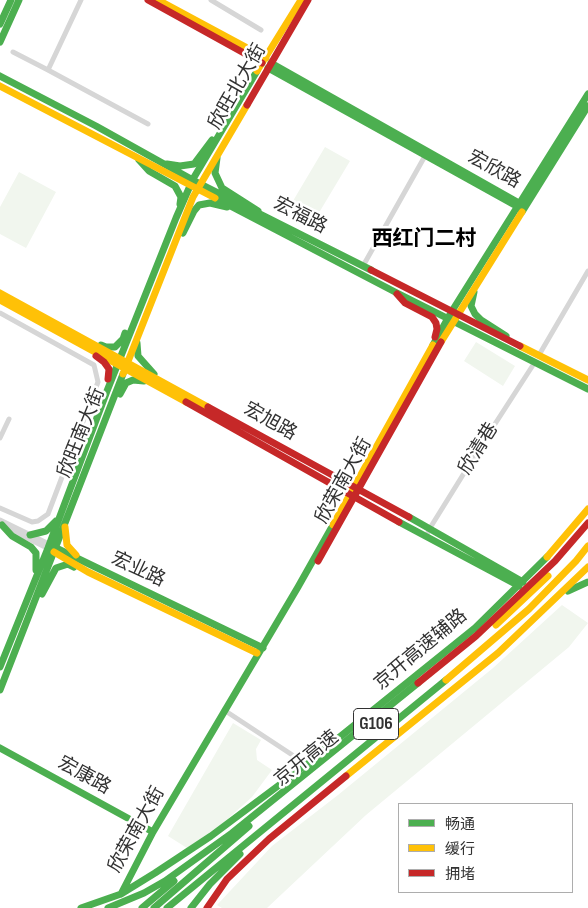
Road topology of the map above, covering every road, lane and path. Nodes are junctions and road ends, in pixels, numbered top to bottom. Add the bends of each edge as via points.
1 (11, 0) edge
2 (19, 0) edge
3 (81, 0) edge
4 (149, 0) edge
5 (158, 0) edge
6 (212, 0) edge
7 (225, 0) edge
8 (301, 0) edge
9 (308, 0) edge
10 (222, 6) junction
11 (1, 21) edge
12 (261, 30) dead end
13 (0, 42) edge
14 (13, 52) dead end
15 (267, 63) junction
16 (48, 70) junction
17 (0, 75) edge
18 (0, 86) edge
19 (588, 94) edge
20 (587, 108) edge
21 (148, 124) dead end
22 (219, 133) junction
23 (218, 153) junction
24 (425, 156) junction
25 (139, 160) junction
26 (165, 164) junction
27 (195, 185) junction
28 (519, 206) junction
29 (236, 210) junction
30 (266, 217) junction
31 (176, 218) junction
32 (175, 243) junction
33 (363, 266) junction
34 (588, 271) edge
35 (476, 284) junction
36 (0, 293) edge
37 (397, 293) junction
38 (0, 300) edge
39 (455, 312) junction
40 (0, 313) edge
41 (137, 313) junction
42 (450, 319) junction
43 (84, 338) junction
44 (74, 340) junction
45 (137, 340) junction
46 (515, 343) junction
47 (433, 344) junction
48 (537, 359) junction
49 (119, 361) junction
50 (127, 366) junction
51 (588, 380) edge
52 (159, 383) junction
53 (588, 389) edge
54 (107, 391) junction
55 (105, 418) junction
56 (9, 419) dead end
57 (0, 438) edge
58 (356, 488) junction
59 (352, 495) junction
60 (0, 508) edge
61 (588, 509) edge
62 (62, 518) junction
63 (1, 523) edge
64 (588, 523) edge
65 (430, 528) junction
66 (588, 531) edge
67 (30, 535) junction
68 (426, 537) junction
69 (588, 546) edge
70 (52, 548) junction
71 (588, 567) edge
72 (99, 570) junction
73 (88, 572) junction
74 (35, 581) junction
75 (588, 582) edge
76 (521, 584) junction
77 (559, 596) junction
78 (31, 611) junction
79 (261, 649) junction
80 (0, 667) edge
81 (0, 690) edge
82 (224, 710) junction
83 (0, 748) edge
84 (306, 764) junction
85 (284, 811) junction
86 (153, 832) junction
87 (232, 833) junction
88 (120, 894) junction
89 (81, 908) edge
90 (108, 908) edge
91 (142, 908) edge
92 (154, 908) edge
93 (167, 908) edge
94 (191, 908) edge
95 (207, 908) edge

1 - 11 main road
2 - 13 main road
3 - 16 street
4 - 15 main road
5 - 15 main road
6 - 10 street
7 - 10 street
8 - 15 main road, 欣旺北大街
9 - 15 main road, 欣旺北大街
10 - 12 street
14 - 16 street
15 - 22 main road, 欣旺北大街
15 - 23 main road, 欣旺北大街
15 - 24 main road, 宏欣路
15 - 28 main road, 宏欣路
16 - 21 street
17 - 26 main road, 宏福路
18 - 25 main road, 宏福路
19 - 28 main road
20 - 28 main road
22 - 26 main road via 194,164
22 - 27 main road, 欣旺北大街
23 - 27 main road, 欣旺北大街
23 - 30 main road via 215,173 222,188
24 - 28 main road, 宏欣路
24 - 33 street
25 - 27 main road, 宏福路
25 - 31 main road via 178,190 181,197
26 - 27 main road, 宏福路
27 - 29 main road, 宏福路
27 - 30 main road, 宏福路
27 - 31 main road, 欣旺南大街
27 - 32 main road, 欣旺南大街
28 - 35 main road
28 - 39 main road
29 - 32 main road via 210,202 199,205
29 - 37 main road, 宏福路
30 - 33 main road, 宏福路
31 - 41 main road, 欣旺南大街
32 - 45 main road, 欣旺南大街
33 - 39 main road, 宏福路
34 - 48 street, 欣清巷
35 - 39 main road
35 - 46 main road via 471,306 475,314
36 - 43 main road, 宏旭路
37 - 42 main road, 宏福路
37 - 47 main road via 405,303 434,319 437,329
38 - 44 main road, 宏旭路
39 - 42 main road
39 - 46 main road, 宏福路
40 - 60 street via 94,365 98,382 48,514 32,522
41 - 43 main road via 115,347 106,347
41 - 49 main road, 欣旺南大街
42 - 47 main road, 欣荣南大街
42 - 48 main road, 宏福路
42 - 58 main road, 欣荣南大街
43 - 49 main road, 宏旭路
44 - 49 main road, 宏旭路
44 - 54 main road via 109,369
45 - 50 main road, 欣旺南大街
45 - 52 main road via 138,356 158,376
46 - 48 main road, 宏福路
47 - 58 main road, 欣荣南大街
48 - 51 main road, 宏福路
48 - 53 main road, 宏福路
48 - 65 street, 欣清巷
49 - 50 main road, 宏旭路
49 - 54 main road, 欣旺南大街
50 - 52 main road, 宏旭路
50 - 55 main road, 欣旺南大街
52 - 55 main road via 133,380 126,383
52 - 58 main road, 宏旭路
52 - 59 main road, 宏旭路
54 - 62 main road, 欣旺南大街
55 - 62 main road, 欣旺南大街
56 - 57 street
58 - 59 main road, 欣荣南大街
58 - 65 main road, 宏旭路
59 - 68 main road, 宏旭路
59 - 79 main road, 欣荣南大街
61 - 76 main road, 京开高速辅路
62 - 67 main road via 46,531
62 - 70 main road, 欣旺南大街
62 - 72 main road via 70,550
63 - 67 street, 宏业路
63 - 70 street, 宏业路
63 - 74 main road via 12,536 36,553
64 - 87 main road via 555,561 476,636
65 - 68 street, 欣清巷
65 - 76 main road, 宏旭路
66 - 92 main road, 京开高速 / G106 via 522,602 488,632 249,826
67 - 70 street, 宏业路
68 - 76 main road, 宏旭路
69 - 85 main road, 京开高速 / G106 via 529,609 489,644
70 - 72 main road, 宏业路
70 - 73 main road, 宏业路
70 - 74 main road, 欣旺南大街
70 - 78 main road, 欣旺南大街
71 - 77 main road
72 - 79 main road, 宏业路
73 - 78 main road via 68,564 59,566
73 - 79 main road, 宏业路
74 - 80 main road, 欣旺南大街
75 - 77 main road
76 - 84 main road, 京开高速辅路 via 455,645
77 - 95 main road via 498,653 274,835 227,880
78 - 81 main road, 欣旺南大街
79 - 82 main road, 欣荣南大街
82 - 84 street
82 - 86 main road, 欣荣南大街
83 - 86 main road, 宏康路
84 - 88 main road, 京开高速辅路 via 211,836
85 - 93 main road, 京开高速 / G106
85 - 94 main road via 210,884
86 - 88 main road, 欣荣南大街
87 - 90 main road via 165,881
87 - 91 main road
88 - 89 main road, 京开高速辅路

